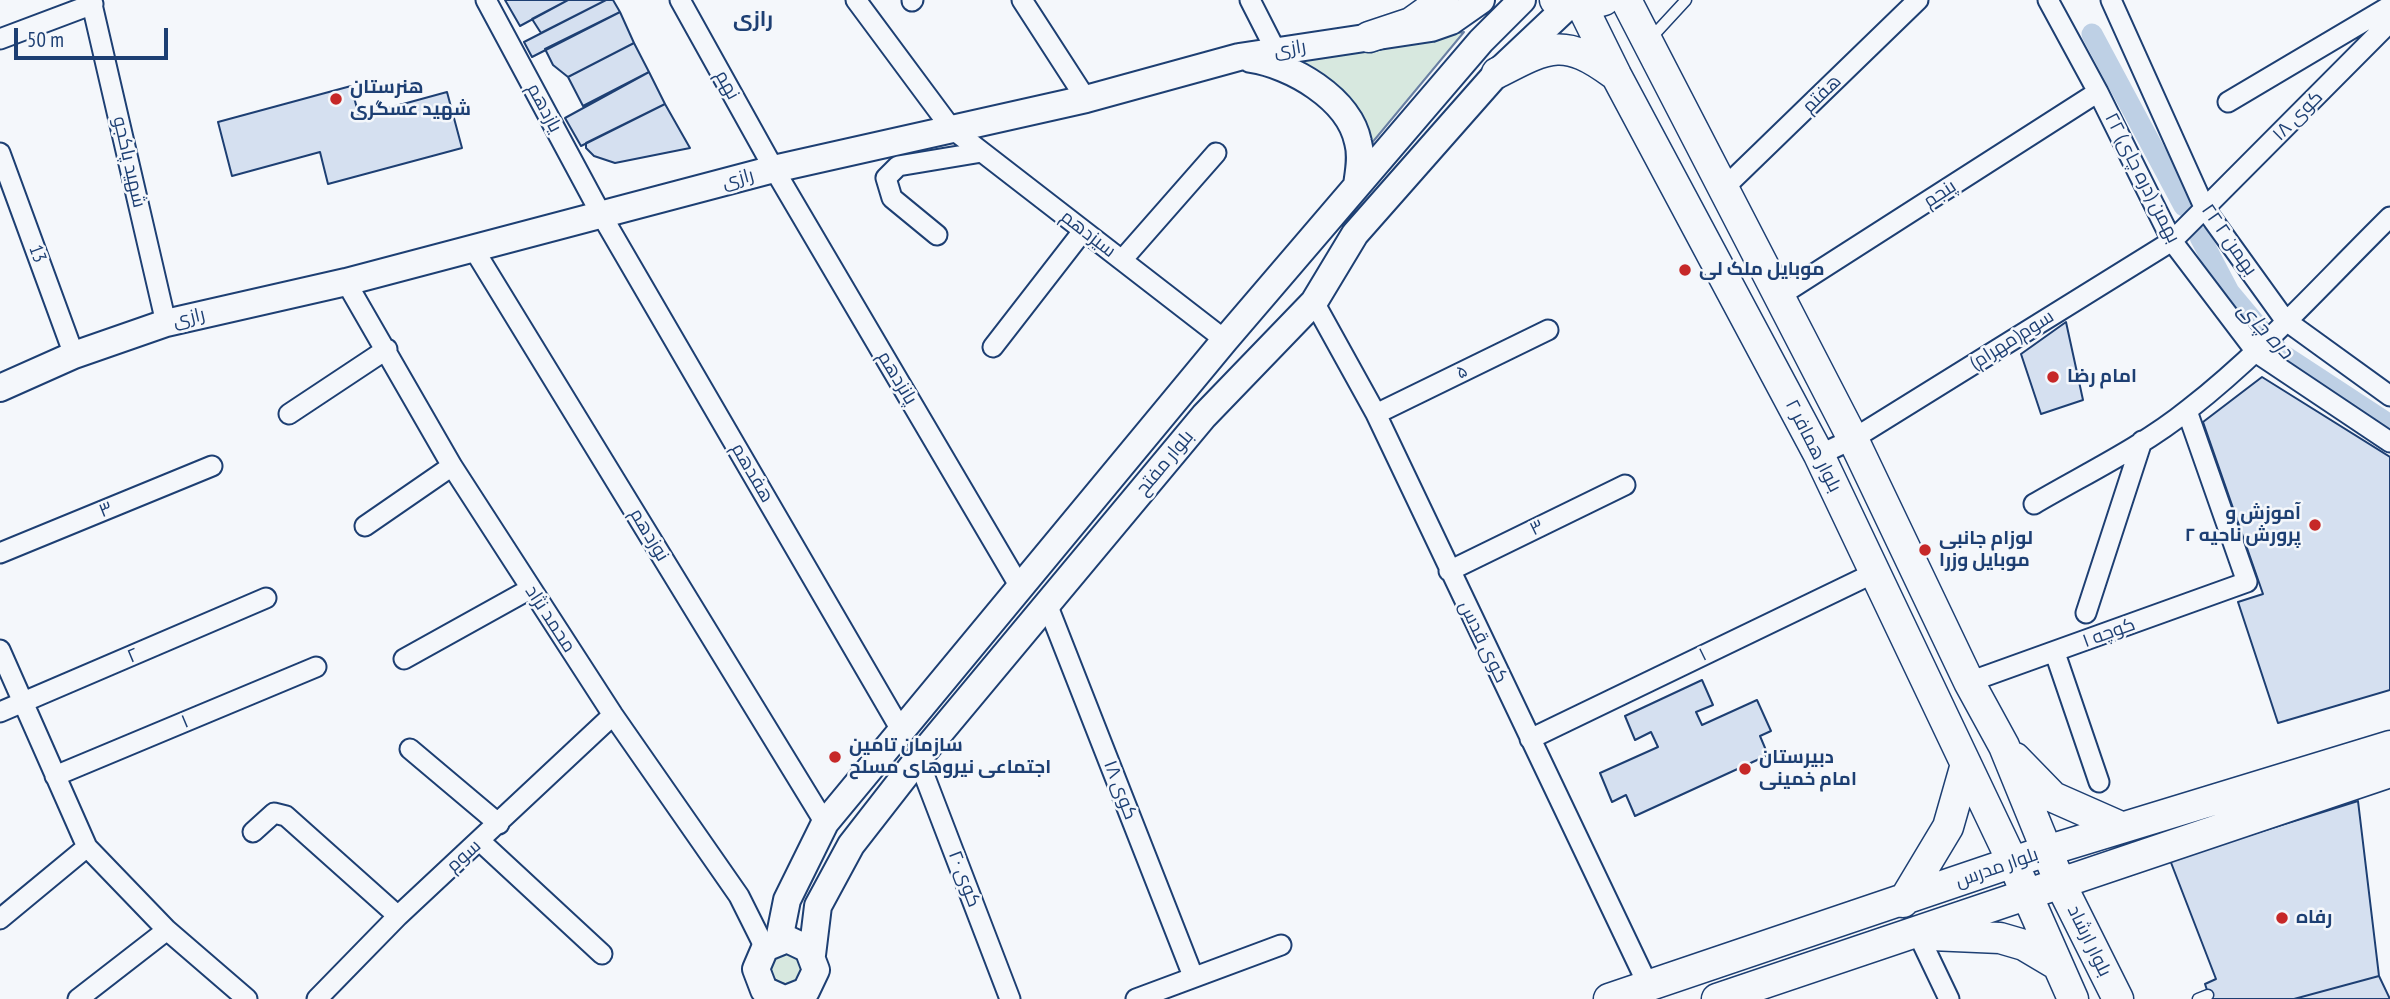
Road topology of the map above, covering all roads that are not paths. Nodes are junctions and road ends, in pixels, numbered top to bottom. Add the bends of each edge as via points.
1 (485, 0) edge
2 (680, 0) edge
3 (856, 0) edge
4 (1022, 0) edge
5 (1250, 0) edge
6 (1443, 0) edge
7 (1482, 0) edge
8 (1522, 0) edge
9 (1626, 0) edge
10 (1686, 0) edge
11 (1918, 0) edge
12 (2048, 0) edge
13 (2111, 0) edge
14 (92, 2) edge
15 (1578, 3) edge
16 (2390, 6) edge
17 (2390, 22) edge
18 (1369, 37) junction
19 (0, 39) edge
20 (1481, 40) junction
21 (1647, 42) junction
22 (1276, 51) junction
23 (1239, 57) junction
24 (1503, 67) junction
25 (1616, 75) junction
26 (2098, 92) junction
27 (1086, 99) junction
28 (2228, 102) dead end
29 (951, 128) junction
30 (982, 152) junction
31 (0, 153) edge
32 (1216, 153) dead end
33 (774, 169) junction
34 (1357, 185) junction
35 (1725, 187) junction
36 (2205, 209) junction
37 (602, 216) junction
38 (2390, 217) edge
39 (1083, 231) junction
40 (937, 235) dead end
41 (2172, 241) junction
42 (473, 248) junction
43 (1122, 260) junction
44 (346, 282) junction
45 (1782, 295) junction
46 (1314, 302) junction
47 (2285, 320) junction
48 (166, 323) junction
49 (1548, 330) dead end
50 (1225, 340) junction
51 (993, 347) dead end
52 (387, 349) junction
53 (2257, 352) junction
54 (74, 355) junction
55 (0, 388) edge
56 (2390, 396) edge
57 (2187, 411) junction
58 (289, 414) dead end
59 (1376, 414) junction
60 (1853, 439) junction
61 (2142, 440) junction
62 (2390, 442) edge
63 (1819, 455) junction
64 (212, 466) dead end
65 (452, 466) junction
66 (1625, 485) dead end
67 (2034, 504) dead end
68 (1073, 524) junction
69 (365, 526) dead end
70 (1097, 544) junction
71 (0, 554) edge
72 (1449, 571) junction
73 (1876, 572) junction
74 (1020, 587) junction
75 (530, 589) junction
76 (266, 598) dead end
77 (1047, 604) junction
78 (2086, 613) dead end
79 (0, 650) edge
80 (2055, 653) junction
81 (404, 659) dead end
82 (316, 667) dead end
83 (1969, 682) junction
84 (25, 703) junction
85 (0, 712) edge
86 (613, 715) junction
87 (901, 730) junction
88 (1530, 738) junction
89 (2004, 746) junction
90 (2390, 746) edge
91 (411, 749) dead end
92 (918, 759) junction
93 (1966, 764) junction
94 (2390, 772) edge
95 (55, 776) junction
96 (2099, 782) dead end
97 (825, 823) junction
98 (499, 824) junction
99 (2121, 827) junction
100 (253, 832) dead end
101 (481, 842) junction
102 (87, 847) junction
103 (2046, 851) junction
104 (2013, 863) junction
105 (2060, 883) junction
106 (2027, 895) junction
107 (1903, 902) junction
108 (398, 916) junction
109 (0, 919) edge
110 (167, 930) junction
111 (1917, 932) junction
112 (772, 944) junction
113 (1281, 945) dead end
114 (602, 954) dead end
115 (812, 955) junction
116 (2056, 964) junction
117 (1193, 976) junction
118 (1650, 990) edge
119 (1749, 994) edge
120 (2208, 995) dead end
121 (773, 997) edge
122 (78, 999) edge
123 (247, 999) edge
124 (317, 999) edge
125 (1010, 999) edge
126 (1136, 999) edge
127 (1609, 999) edge
128 (1717, 999) edge
129 (1949, 999) edge
130 (2073, 999) edge
131 (2118, 999) edge
132 (2198, 999) edge

1 - 37 street, یازدهم
2 - 33 street, نهم
3 - 29 street, سیزدهم
4 - 27 street
5 - 22 street
6 - 18 main road via 1411,23
7 - 18 street, رازی via 1451,22
8 - 20 street, بلوار مفتح
9 - 21 main road, بلوار همافر ۲
10 - 21 lane
11 - 35 street, هفتم
12 - 26 street, ۲۲ بهمن (دره چای)
13 - 36 street, ۲۲ بهمن ۲
14 - 19 street
14 - 48 street, شهید پاکجو
15 - 24 street, بلوار مفتح
15 - 25 main road, بلوار همافر ۲
16 - 28 street
17 - 36 street, کوی ۱۸
18 - 22 street, رازی
20 - 24 street via 1503,42 1509,49
20 - 34 street, بلوار مفتح
21 - 35 main road, بلوار همافر ۲
22 - 23 street, رازی
23 - 27 street, رازی
23 - 34 street via 1289,68 1332,101 1358,140
24 - 25 main road via 1533,55 1568,49 1590,56
24 - 46 street, بلوار مفتح via 1355,234
25 - 63 main road, بلوار همافر ۲
26 - 41 street, ۲۲ بهمن (دره چای)
26 - 45 street, پنجم
27 - 29 street, رازی
29 - 30 street, سیزدهم
29 - 33 street, رازی
30 - 39 street, سیزدهم
30 - 40 street via 898,166 886,178 892,198
31 - 54 street, 13
32 - 43 street
33 - 37 street, رازی
33 - 74 street, پانزدهم
34 - 50 street, بلوار مفتح
35 - 45 main road, بلوار همافر ۲
36 - 41 street, کوی ۱۸
36 - 47 street, ۲۲ بهمن ۲
37 - 42 street, رازی
37 - 87 street, هفدهم
38 - 47 street
39 - 43 street, سیزدهم
39 - 51 street
41 - 53 street, ۲۲ بهمن (دره چای)
41 - 60 street, سوم(مهرام)
42 - 44 street, رازی
42 - 97 street, نوزدهم
43 - 50 street, سیزدهم
44 - 48 street, رازی
44 - 52 street, محمد نژاد
45 - 60 main road, بلوار همافر ۲
46 - 59 street, کوی قدس
46 - 70 street, بلوار مفتح via 1204,416
47 - 53 street
47 - 56 street, ۲۲ بهمن ۲
48 - 54 street, رازی
49 - 59 street, ۵
50 - 68 street, بلوار مفتح
52 - 58 street
52 - 65 street, محمد نژاد
53 - 57 street
53 - 62 street, ۲۲ بهمن (دره چای)
54 - 55 street, رازی
57 - 61 street
57 - 80 street, کوچه ۱ via 2247,582
59 - 72 street, کوی قدس
60 - 63 street, سوم(مهرام)
60 - 83 main road, بلوار همافر ۲
61 - 67 street
61 - 78 street
63 - 73 main road, بلوار همافر ۲
64 - 71 street, ۳
65 - 69 street
65 - 75 street, محمد نژاد
66 - 72 street, ۳
68 - 70 street
68 - 74 street, بلوار مفتح
70 - 77 street, بلوار مفتح
72 - 88 street, کوی قدس
73 - 88 street, ۱
73 - 93 main road, بلوار همافر ۲
74 - 87 street, بلوار مفتح
75 - 81 street
75 - 86 street, محمد نژاد
76 - 84 street, ۲
77 - 92 street, بلوار مفتح
77 - 117 street, کوی ۱۸
79 - 84 street
80 - 83 street, کوچه ۱
80 - 96 street
82 - 95 street, ۱
83 - 89 main road, بلوار همافر ۲
84 - 85 street, ۲
84 - 95 street
86 - 98 street, سوم
86 - 112 street, محمد نژاد
87 - 97 street, بلوار مفتح
88 - 118 street, کوی قدس
89 - 99 main road via 2053,797
89 - 103 main road, بلوار همافر ۲
90 - 99 main road, بلوار مدرس
91 - 98 street
92 - 115 street, بلوار مفتح via 851,845 818,906
92 - 125 street, کوی ۲۰
93 - 104 main road, بلوار همافر ۲
93 - 107 main road via 1948,827
94 - 105 main road, بلوار مدرس
95 - 102 street
97 - 112 street, بلوار مفتح
98 - 101 street, سوم
99 - 103 main road, بلوار مدرس
100 - 108 street via 274,813 286,816
101 - 108 street, سوم
101 - 114 street
102 - 109 street
102 - 110 street
103 - 104 main road, بلوار مدرس
103 - 105 main road, بلوار همافر ۲
104 - 106 main road, بلوار همافر ۲
104 - 107 main road, بلوار مدرس
105 - 106 main road, بلوار مدرس
105 - 131 main road, بلوار ارشاد
106 - 111 main road, بلوار مدرس
106 - 116 main road, بلوار ارشاد
107 - 118 main road, بلوار مدرس
108 - 124 street, سوم
110 - 122 street
110 - 123 street
111 - 116 main road via 2000,938 2024,945
111 - 119 main road, بلوار مدرس
111 - 129 street
112 - 115 street via 794,941
112 - 121 street via 756,969
113 - 117 street
115 - 121 street via 816,970 811,985 800,995
116 - 130 main road, بلوار ارشاد
117 - 126 street
118 - 127 main road, بلوار مدرس
119 - 128 main road, بلوار مدرس
120 - 132 lane

